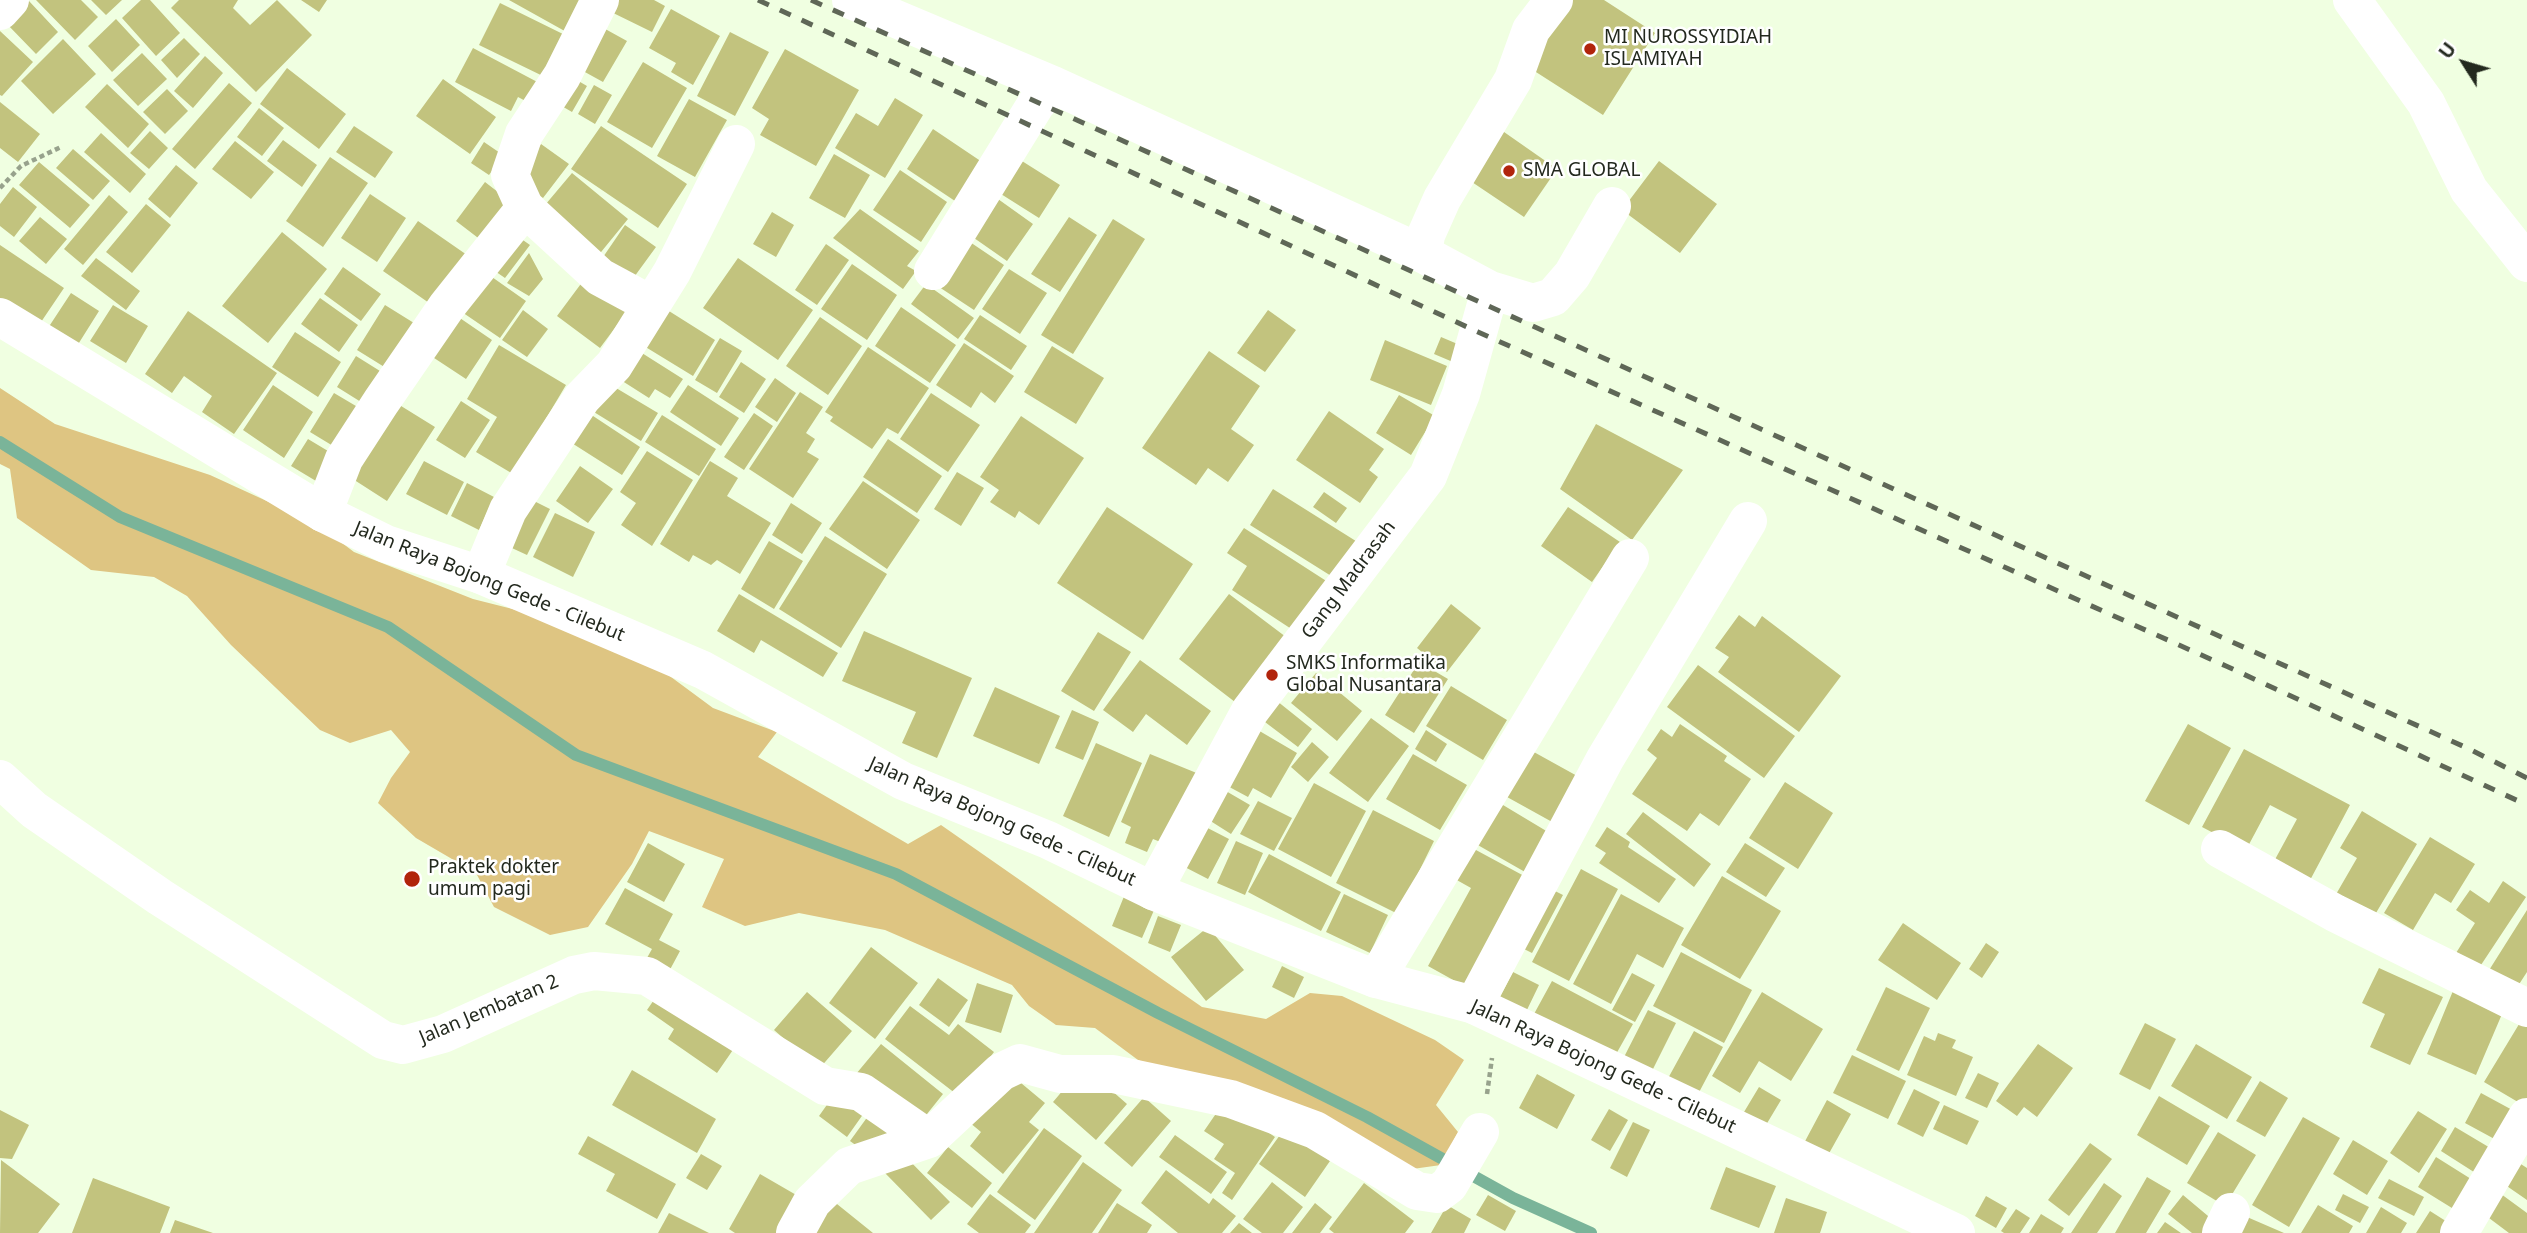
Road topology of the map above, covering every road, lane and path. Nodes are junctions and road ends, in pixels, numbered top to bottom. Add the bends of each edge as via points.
1 (10, 0) edge
2 (600, 0) edge
3 (852, 0) edge
4 (1554, 0) edge
5 (2352, 0) edge
6 (0, 11) edge
7 (1053, 85) junction
8 (736, 144) dead end
9 (61, 147) dead end
10 (0, 188) edge
11 (1612, 206) dead end
12 (525, 208) junction
13 (1423, 254) junction
14 (2527, 263) edge
15 (933, 271) dead end
16 (1490, 290) junction
17 (650, 304) junction
18 (0, 317) edge
19 (323, 513) junction
20 (1748, 521) dead end
21 (1630, 558) dead end
22 (481, 575) junction
23 (0, 779) edge
24 (2220, 849) dead end
25 (1153, 891) junction
26 (1376, 978) junction
27 (1474, 1005) junction
28 (2527, 1008) edge
29 (2527, 1117) edge
30 (1478, 1136) joint
31 (929, 1139) junction
32 (2466, 1230) edge
33 (795, 1233) edge
34 (1956, 1233) edge

1 - 6 street
2 - 12 street via 562,76 524,134 510,175
3 - 7 street
4 - 13 street via 1531,30 1513,80 1442,199
5 - 14 street via 2426,103 2469,190
7 - 13 street
7 - 15 street via 1036,104
8 - 17 street via 672,272
9 - 10 path via 21,166
11 - 16 street via 1580,264 1553,298 1533,303
12 - 17 street via 600,277
12 - 19 street via 447,306 381,402 344,459
13 - 16 street
16 - 25 street, Gang Madrasah via 1461,394 1428,476 1250,711
17 - 22 street via 614,365 582,398 508,510
18 - 19 street, Jalan Raya Bojong Gede - Cilebut
19 - 22 street, Jalan Raya Bojong Gede - Cilebut via 386,544
20 - 27 street via 1605,759
21 - 26 street
22 - 25 street, Jalan Raya Bojong Gede - Cilebut via 703,670 903,781 1048,840
23 - 31 street, Jalan Jembatan 2 via 34,810 160,897 383,1040 403,1045 443,1034 574,975 594,971 647,976 825,1086 861,1092
24 - 28 street via 2334,913
25 - 26 street, Jalan Raya Bojong Gede - Cilebut
26 - 27 street, Jalan Raya Bojong Gede - Cilebut
27 - 30 path via 1493,1061
27 - 34 street, Jalan Raya Bojong Gede - Cilebut
29 - 32 street
30 - 31 street via 1449,1185 1437,1194 1417,1191 1315,1130 1209,1092 1113,1074 1060,1074 1020,1062 1001,1072
31 - 33 street via 849,1166 812,1202

